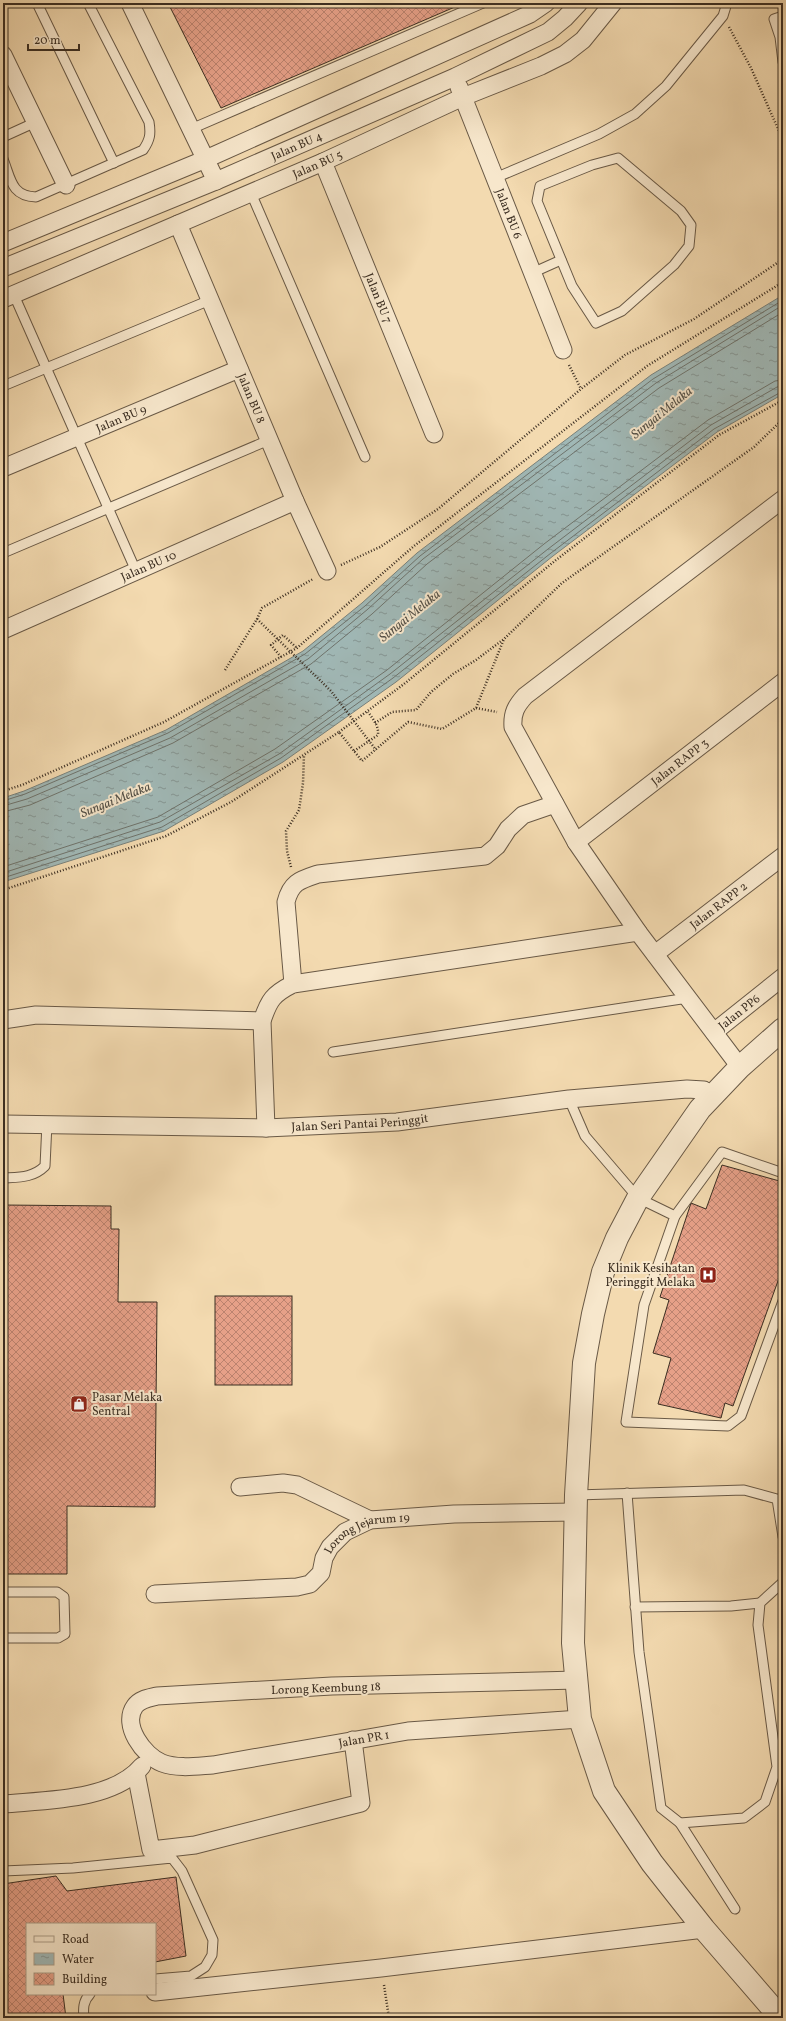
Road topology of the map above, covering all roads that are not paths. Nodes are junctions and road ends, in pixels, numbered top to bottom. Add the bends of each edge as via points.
1 (37, 3) edge
2 (88, 3) edge
3 (130, 3) edge
4 (483, 3) edge
5 (546, 3) edge
6 (579, 3) edge
7 (613, 3) edge
8 (727, 3) edge
9 (783, 16) edge
10 (3, 55) edge
11 (783, 62) edge
12 (455, 77) junction
13 (463, 98) junction
14 (36, 122) junction
15 (191, 129) junction
16 (3, 137) edge
17 (3, 159) edge
18 (206, 159) junction
19 (323, 162) junction
20 (114, 163) junction
21 (495, 178) junction
22 (216, 181) junction
23 (66, 185) junction
24 (252, 193) junction
25 (178, 224) junction
26 (3, 243) edge
27 (561, 260) junction
28 (3, 268) edge
29 (532, 273) junction
30 (9, 297) edge
31 (210, 300) junction
32 (563, 350) road end
33 (46, 368) junction
34 (239, 369) junction
35 (3, 386) edge
36 (434, 434) dead end
37 (77, 437) junction
38 (269, 440) junction
39 (365, 457) dead end
40 (3, 468) edge
41 (783, 499) edge
42 (295, 501) junction
43 (108, 508) junction
44 (3, 553) edge
45 (136, 571) junction
46 (327, 571) road end
47 (3, 630) edge
48 (783, 682) edge
49 (555, 804) junction
50 (576, 842) junction
51 (783, 856) edge
52 (638, 932) junction
53 (655, 954) junction
54 (783, 977) edge
55 (293, 984) junction
56 (688, 998) junction
57 (3, 1020) edge
58 (262, 1021) junction
59 (783, 1029) edge
60 (714, 1032) junction
61 (333, 1052) dead end
62 (740, 1067) junction
63 (712, 1096) junction
64 (569, 1100) junction
65 (47, 1123) junction
66 (3, 1124) edge
67 (266, 1128) junction
68 (783, 1173) edge
69 (3, 1178) edge
70 (638, 1198) junction
71 (675, 1216) junction
72 (783, 1302) edge
73 (240, 1487) dead end
74 (627, 1493) junction
75 (576, 1503) junction
76 (370, 1520) junction
77 (783, 1537) edge
78 (783, 1582) edge
79 (3, 1592) edge
80 (155, 1594) dead end
81 (760, 1603) junction
82 (635, 1607) junction
83 (3, 1638) edge
84 (577, 1680) junction
85 (580, 1720) junction
86 (353, 1740) junction
87 (150, 1758) junction
88 (136, 1774) junction
89 (3, 1804) edge
90 (680, 1824) junction
91 (3, 1871) edge
92 (735, 1909) dead end
93 (704, 1929) junction
94 (156, 1979) edge
95 (156, 1992) edge
96 (89, 1995) edge
97 (84, 2018) edge
98 (781, 2018) edge

1 - 20 lane
2 - 20 lane via 149,122 151,133 143,150
3 - 15 street
4 - 15 lane
5 - 18 street via 530,14
6 - 12 street, Jalan BU 4 via 548,32
7 - 13 street, Jalan BU 5 via 583,40 565,54
8 - 21 lane via 723,16 666,86 635,114 600,134
9 - 11 lane via 774,19 780,37
10 - 14 street
12 - 13 street, Jalan BU 6
12 - 22 street, Jalan BU 4
13 - 19 street, Jalan BU 5
13 - 21 street, Jalan BU 6
14 - 16 lane
14 - 23 street
15 - 18 street
17 - 23 lane via 15,190 25,196 36,197
18 - 22 street
18 - 26 street
19 - 24 street, Jalan BU 5
19 - 36 street, Jalan BU 7
20 - 23 lane
21 - 29 street, Jalan BU 6
22 - 28 street, Jalan BU 4
24 - 25 street, Jalan BU 5
24 - 39 lane
25 - 30 street, Jalan BU 5
25 - 31 street, Jalan BU 8
27 - 27 lane via 537,201 540,186 592,165 618,158 681,211 691,224 689,246 674,266 622,311 596,323 572,286
27 - 29 lane
29 - 32 street, Jalan BU 6
30 - 33 lane
31 - 33 lane
31 - 34 street, Jalan BU 8
33 - 35 lane
33 - 37 lane
34 - 37 street, Jalan BU 9
34 - 38 street, Jalan BU 8
37 - 40 street, Jalan BU 9
37 - 43 lane
38 - 42 street, Jalan BU 8
38 - 43 lane
41 - 49 street via 525,696 517,705 512,715 513,727
42 - 45 street, Jalan BU 10
42 - 46 street, Jalan BU 8
43 - 44 lane
43 - 45 lane
45 - 47 street, Jalan BU 10
48 - 50 street, Jalan RAPP 3
49 - 50 street
49 - 55 street via 523,815 508,829 497,846 484,856 318,874 295,884 286,902
50 - 52 street
51 - 53 street, Jalan RAPP 2
52 - 53 street
52 - 55 street
53 - 56 street
54 - 60 street, Jalan PP6
55 - 58 street via 277,992 268,1005
56 - 60 street
56 - 61 lane
57 - 58 street via 36,1015
58 - 67 street
59 - 62 street
60 - 62 street
62 - 63 street
63 - 64 street, Jalan Seri Pantai Peringgit via 696,1088
63 - 70 street via 700,1109
64 - 67 street, Jalan Seri Pantai Peringgit via 397,1122
64 - 70 lane via 585,1136
65 - 66 street, Jalan Seri Pantai Peringgit
65 - 67 street, Jalan Seri Pantai Peringgit
65 - 69 lane via 45,1166 38,1173
68 - 71 lane via 722,1152
70 - 71 lane
70 - 75 street via 617,1238 604,1272 593,1314 584,1363
71 - 72 lane via 644,1305 626,1422 728,1426 741,1416
73 - 76 street via 283,1483 297,1485
74 - 75 lane
74 - 77 lane via 744,1490 777,1499
74 - 82 lane
75 - 76 street, Lorong Jejarum 19
75 - 84 street via 573,1643
76 - 80 street, Lorong Jejarum 19 via 345,1532 330,1547 324,1558 321,1573 310,1584 297,1587
78 - 81 lane
79 - 83 lane via 57,1592 64,1597 65,1634 58,1638
81 - 82 lane via 731,1606
81 - 90 lane via 758,1625 777,1767 765,1802 744,1818
82 - 90 lane via 661,1808
84 - 85 street
84 - 87 street, Lorong Keembung 18 via 332,1686 157,1696 134,1706 131,1718 139,1745
85 - 86 street, Jalan PR 1 via 408,1731
85 - 93 street via 604,1790 652,1863
86 - 87 street, Jalan PR 1 via 213,1765 185,1767 163,1764
86 - 88 street via 361,1803 195,1844 150,1850
87 - 88 street
88 - 89 street via 110,1787 84,1795
90 - 92 lane
91 - 94 lane via 73,1868 172,1858 182,1871 213,1940 212,1955 205,1967 191,1976
93 - 95 street
93 - 98 street
96 - 97 lane via 83,2008

